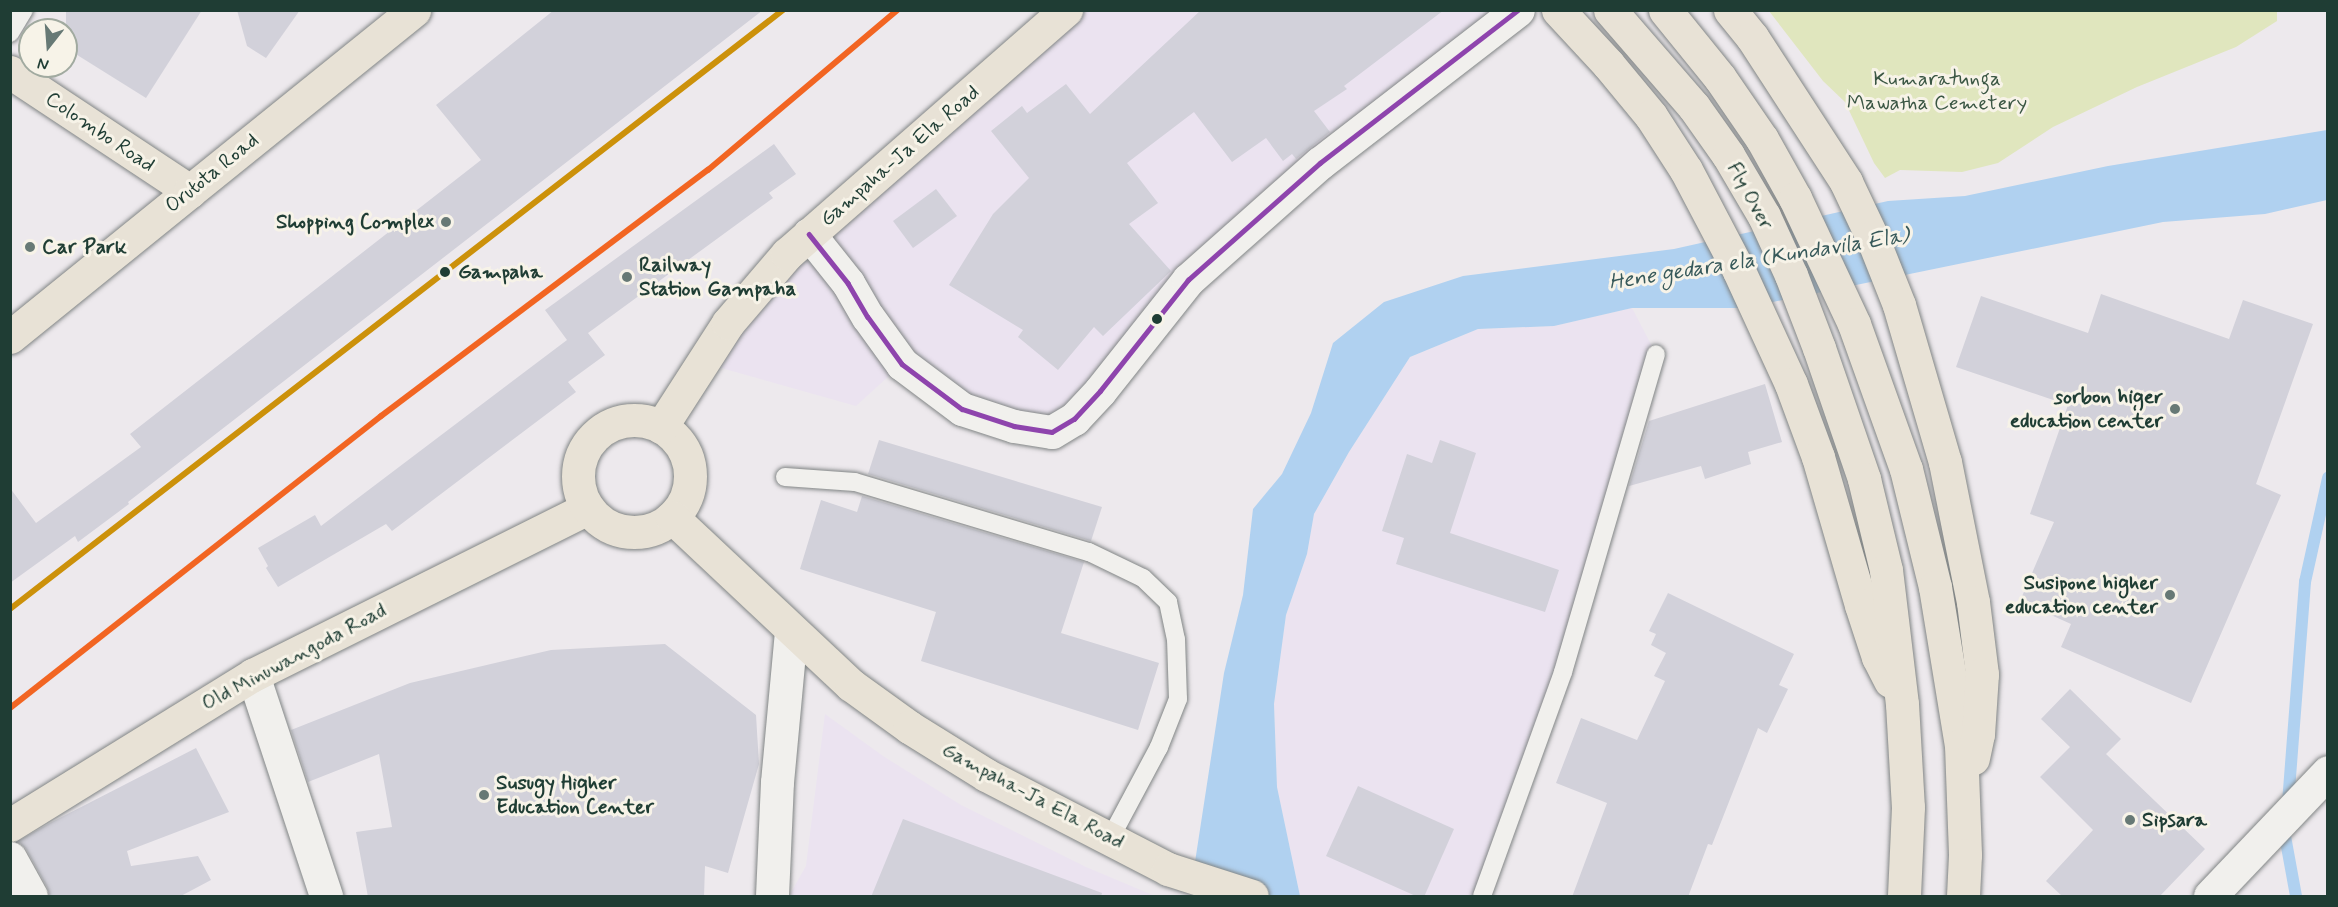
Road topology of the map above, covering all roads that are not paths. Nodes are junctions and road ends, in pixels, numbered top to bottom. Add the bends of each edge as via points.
1 (24, 10) edge
2 (414, 10) edge
3 (1066, 10) edge
4 (1518, 10) edge
5 (1558, 10) edge
6 (1610, 10) edge
7 (1665, 10) edge
8 (1730, 10) edge
9 (10, 33) edge
10 (10, 72) edge
11 (190, 191) junction
12 (809, 234) junction
13 (10, 337) edge
14 (1656, 354) dead end
15 (661, 427) junction
16 (785, 477) dead end
17 (588, 508) junction
18 (672, 518) junction
19 (791, 632) junction
20 (253, 675) junction
21 (1902, 704) junction
22 (2328, 772) edge
23 (1964, 799) junction
24 (10, 825) edge
25 (1111, 837) junction
26 (10, 858) edge
27 (31, 897) edge
28 (326, 897) edge
29 (772, 897) edge
30 (1252, 897) edge
31 (1482, 897) edge
32 (1904, 897) edge
33 (1963, 897) edge
34 (2210, 897) edge

1 - 9 lane
2 - 11 main road, Orutota Road
3 - 12 main road, Gampaha-Ja Ela Road
4 - 12 street via 1320,163 1188,280 1094,398 1074,419 1052,432 1014,426 962,409 902,364
5 - 21 main road via 1651,116 1686,170 1764,322 1818,457 1878,657
6 - 21 main road, Fly Over via 1694,107 1728,155 1764,216 1791,275 1864,479 1886,570
7 - 23 main road, Fly Over via 1720,78 1762,139 1795,198 1854,324 1906,469 1926,542 1961,745
8 - 23 main road via 1846,182 1899,305 1945,462 1973,602 1982,674 1978,734
10 - 11 main road, Colombo Road
11 - 13 main road, Orutota Road
12 - 15 main road, Gampaha-Ja Ela Road via 763,280 728,323
14 - 31 lane via 1563,672
15 - 17 main road via 625,421 608,426 593,437 578,469 579,487
15 - 18 main road via 682,447 690,474 684,501
16 - 25 lane via 855,482 1089,552 1143,578 1168,602 1176,639 1178,699 1160,747
17 - 18 main road via 612,528 628,532 645,531
17 - 20 main road, Old Minuwangoda Road
18 - 19 main road, Gampaha-Ja Ela Road
19 - 25 main road, Gampaha-Ja Ela Road via 850,685 909,727 986,775
19 - 29 street via 777,782
20 - 24 main road, Old Minuwangoda Road
20 - 28 street
21 - 32 main road, Fly Over via 1908,807
22 - 34 street
23 - 33 main road
25 - 30 main road, Gampaha-Ja Ela Road via 1168,869
26 - 27 street

